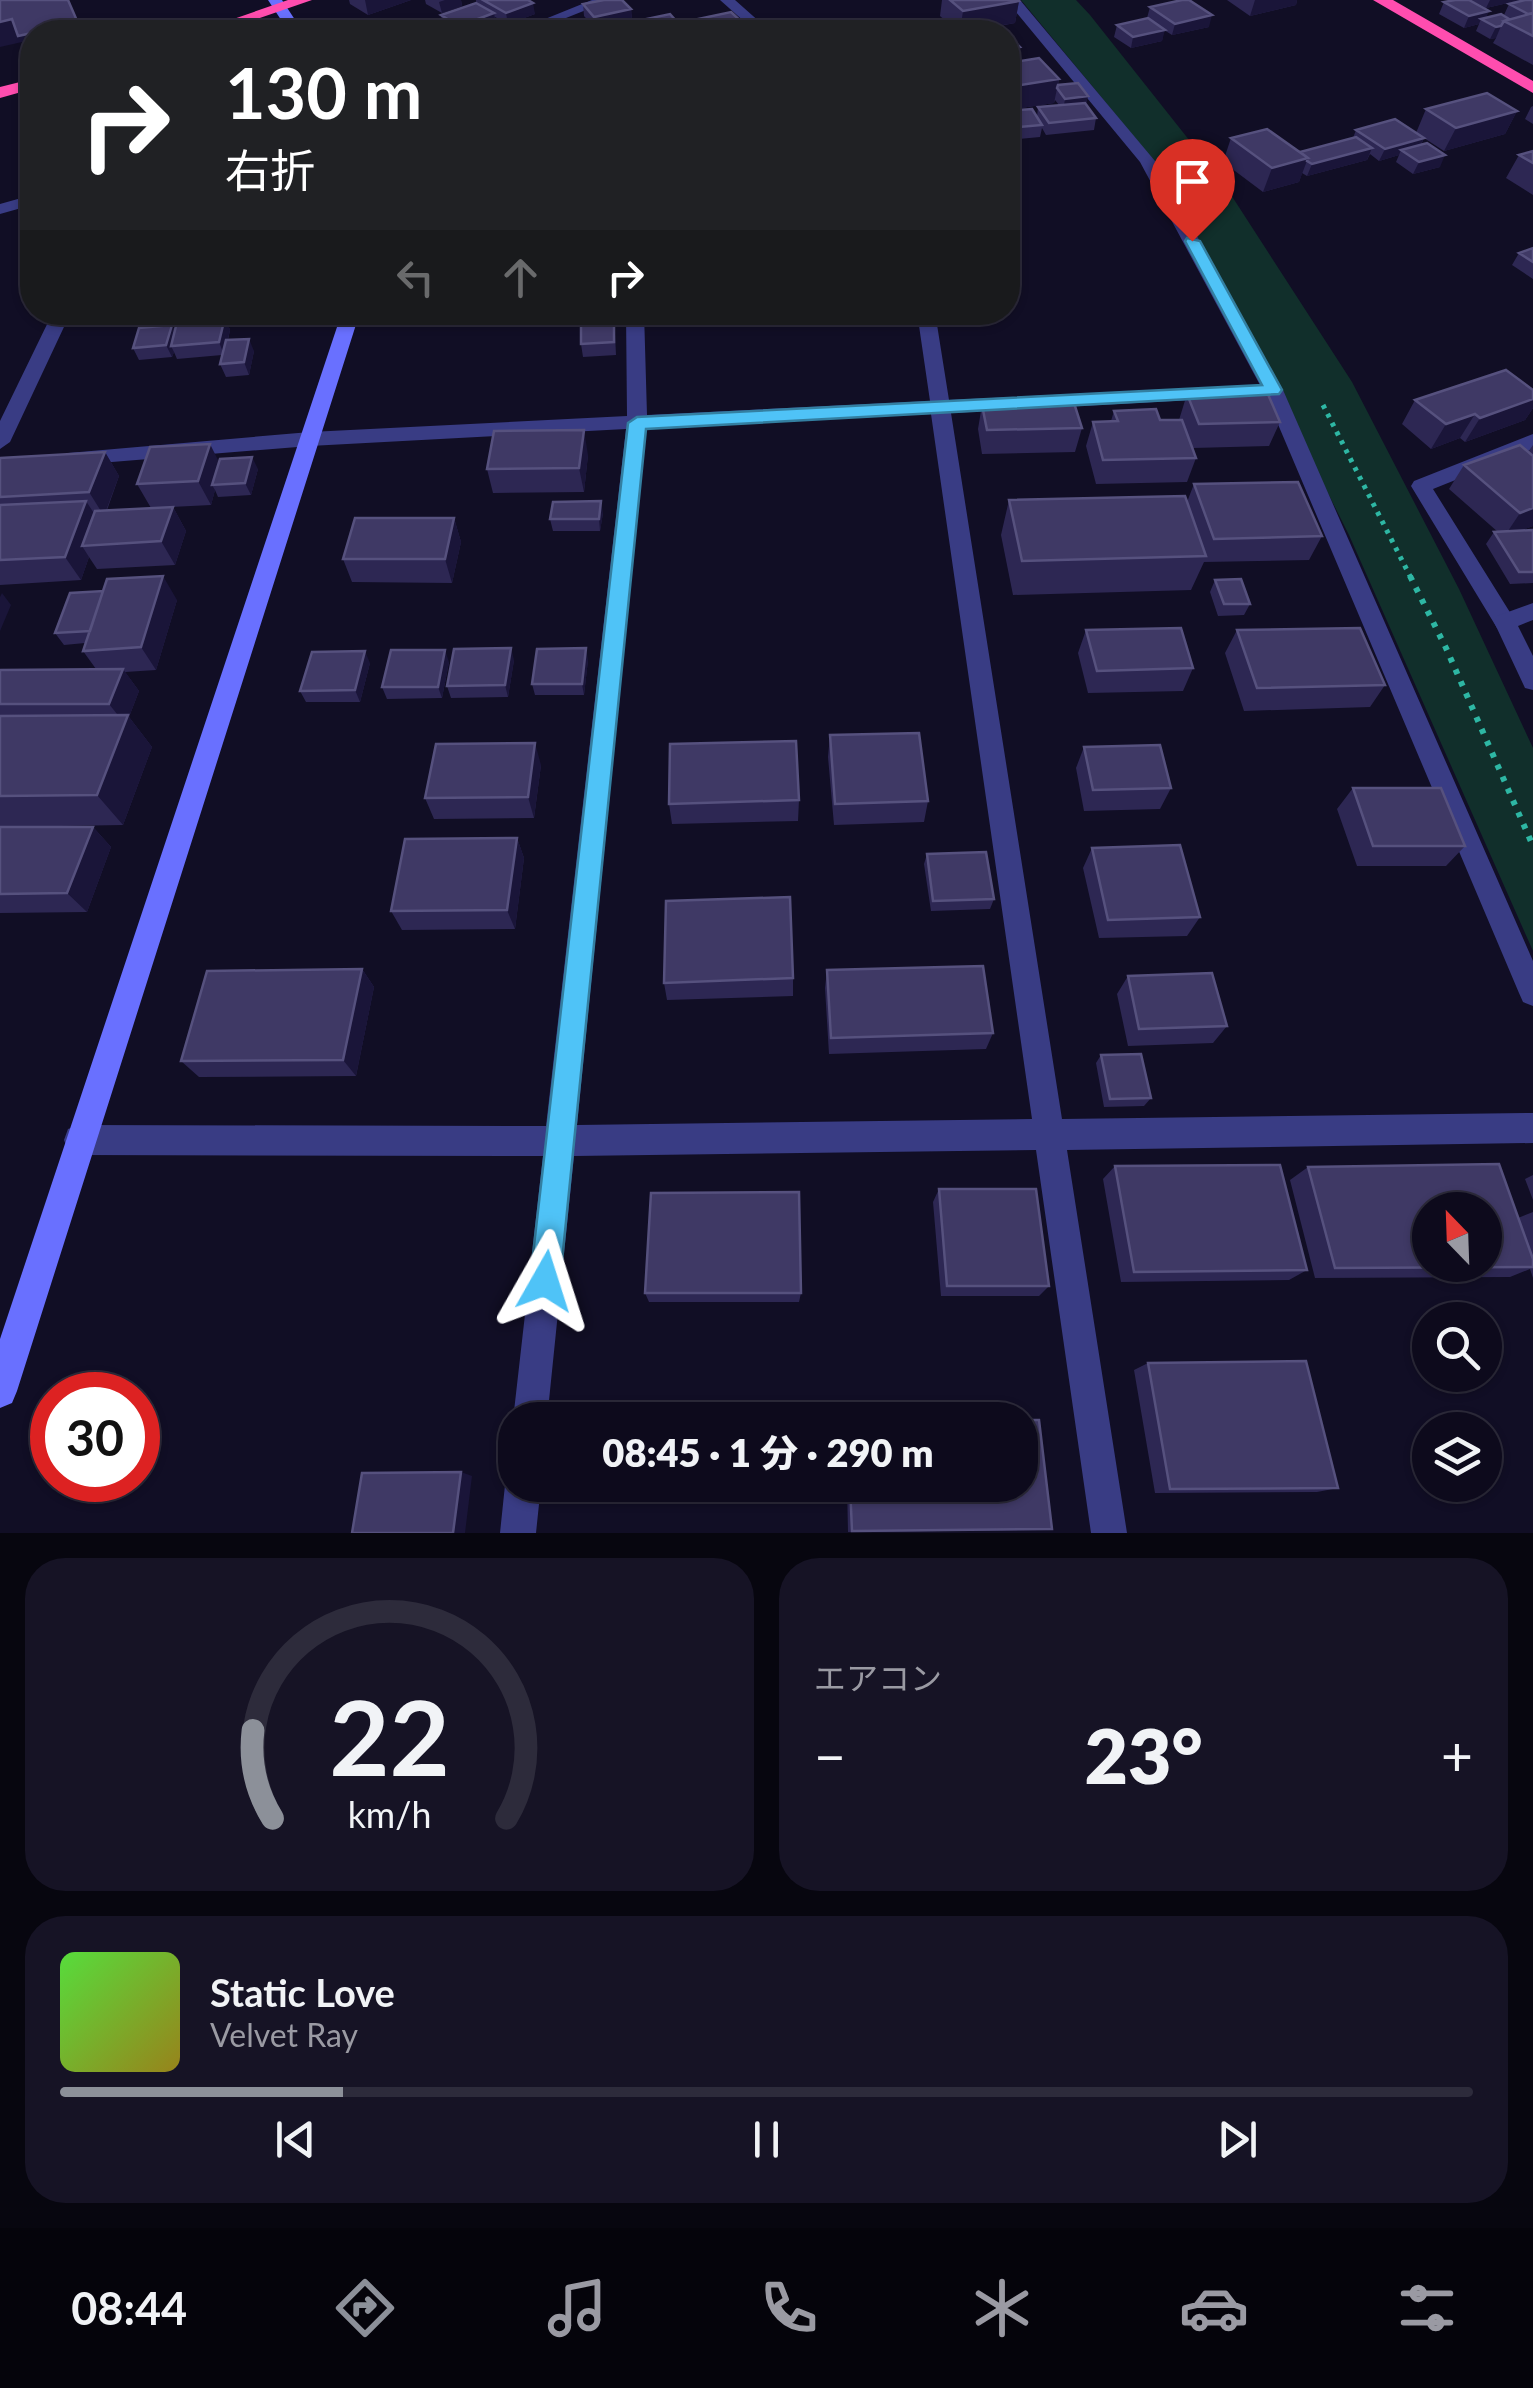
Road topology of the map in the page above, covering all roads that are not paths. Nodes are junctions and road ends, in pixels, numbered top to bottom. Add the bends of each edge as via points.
1 (304, 0) edge
2 (604, 0) edge
3 (727, 0) edge
4 (1013, 0) edge
5 (1381, 0) edge
6 (278, 4) edge
7 (236, 20) edge
8 (559, 20) edge
9 (750, 20) edge
10 (1533, 88) edge
11 (56, 325) edge
12 (347, 325) edge
13 (635, 325) edge
14 (928, 325) edge
15 (1273, 390) junction
16 (943, 409) junction
17 (637, 423) junction
18 (310, 439) junction
19 (1533, 441) edge
20 (0, 442) edge
21 (58, 460) edge
22 (1533, 612) edge
23 (1505, 622) junction
24 (1533, 681) edge
25 (1533, 994) edge
26 (1533, 1128) edge
27 (1049, 1134) junction
28 (80, 1140) junction
29 (559, 1141) junction
30 (0, 1390) edge
31 (532, 1402) edge
32 (521, 1502) edge
33 (518, 1533) edge
34 (1110, 1533) edge

1 - 6 highway
2 - 8 street
3 - 9 street
4 - 15 street via 1147,161
5 - 10 highway
6 - 7 highway
11 - 20 street
12 - 18 street
13 - 17 street
14 - 16 street
15 - 16 street
15 - 25 street
16 - 17 street
16 - 27 street
17 - 18 street
17 - 29 street
18 - 21 street
18 - 28 street
19 - 23 street via 1421,486
22 - 23 street
23 - 24 street
26 - 27 street
27 - 29 street
27 - 34 street
28 - 29 street
28 - 30 street
29 - 31 street
32 - 33 street

